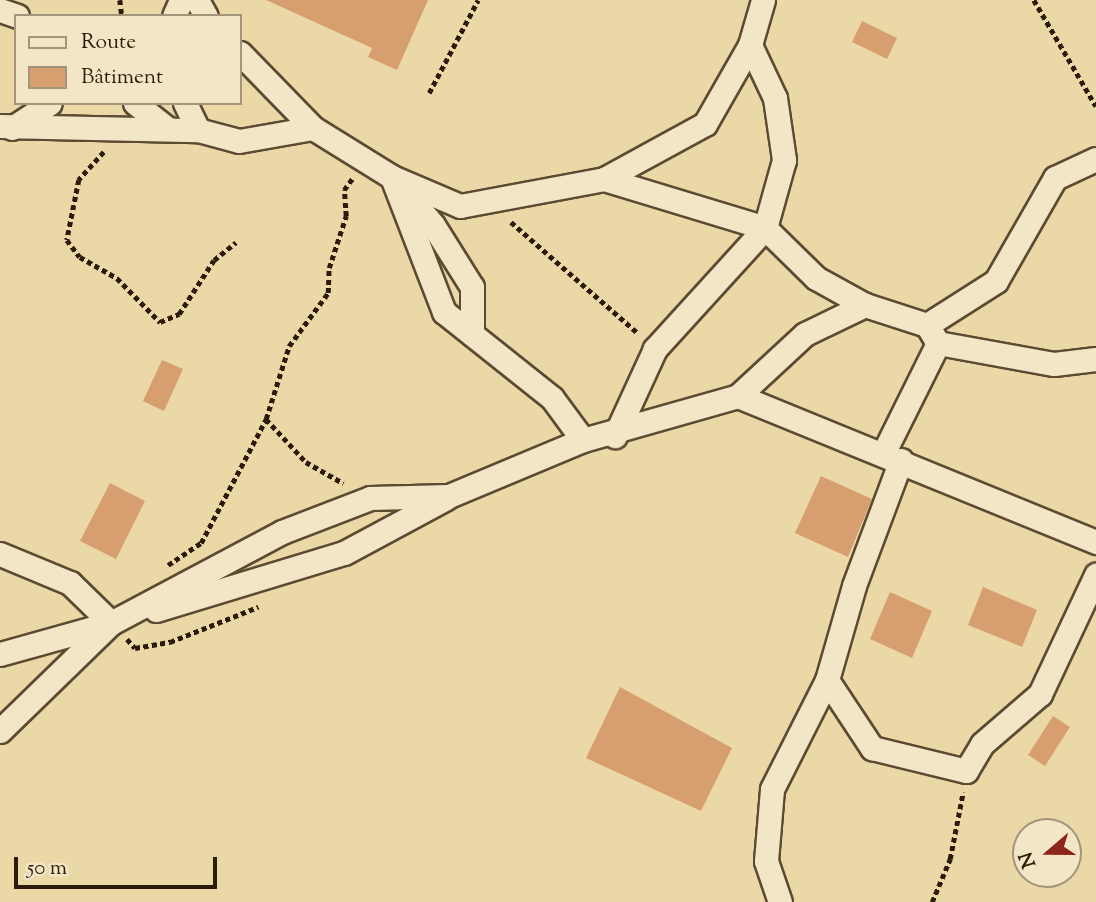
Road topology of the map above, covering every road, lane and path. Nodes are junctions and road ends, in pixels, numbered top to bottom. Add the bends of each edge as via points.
1 (478, 0) edge
2 (763, 0) edge
3 (1034, 0) edge
4 (750, 45) junction
5 (242, 55) edge
6 (429, 93) dead end
7 (47, 105) edge
8 (138, 105) edge
9 (186, 105) edge
10 (1096, 106) edge
11 (313, 128) junction
12 (5, 129) edge
13 (168, 129) junction
14 (198, 130) junction
15 (114, 132) junction
16 (1096, 159) edge
17 (386, 172) junction
18 (604, 179) junction
19 (460, 206) junction
20 (765, 228) junction
21 (236, 242) dead end
22 (865, 305) junction
23 (472, 334) junction
24 (933, 334) junction
25 (655, 349) junction
26 (1096, 359) edge
27 (738, 396) junction
28 (266, 419) junction
29 (615, 436) junction
30 (583, 440) junction
31 (892, 457) junction
32 (449, 496) junction
33 (370, 498) junction
34 (1096, 542) edge
35 (0, 554) edge
36 (1096, 575) edge
37 (161, 596) junction
38 (111, 623) junction
39 (0, 654) edge
40 (827, 680) junction
41 (0, 731) edge
42 (965, 771) junction
43 (780, 902) edge
44 (932, 902) edge

1 - 6 path
2 - 4 street
3 - 10 path
4 - 18 street via 705,124
4 - 20 street via 775,98 784,160
5 - 11 street
7 - 12 street
8 - 13 street
9 - 14 street
11 - 14 street via 239,141
11 - 17 street
12 - 15 street
13 - 14 street
13 - 15 street
15 - 21 path via 79,180 67,240 80,257 117,278 160,322 179,314 214,260
16 - 24 street via 1055,178 996,281
17 - 19 street
17 - 23 street via 444,312
17 - 23 street via 433,225 472,287
17 - 28 path via 359,170 344,190 346,216 329,268 328,293 289,346
18 - 19 street
18 - 20 street
19 - 25 path via 508,220
20 - 22 street via 816,278
20 - 25 street
22 - 24 street
22 - 27 street via 805,334
23 - 30 street via 496,359 552,398
24 - 26 street via 1054,364
24 - 31 street
25 - 29 street
27 - 29 street
27 - 31 street
28 - 33 path via 306,462
28 - 37 path via 201,543 170,559
29 - 30 street
30 - 32 street
31 - 34 street
31 - 40 street
32 - 33 street
32 - 38 street via 344,553
33 - 37 street via 282,532
35 - 38 street via 70,583
36 - 42 street via 1040,694 982,744
37 - 38 street
38 - 39 street
38 - 41 street
40 - 42 street via 872,748
40 - 43 street via 772,789 766,861
42 - 44 path via 950,859

